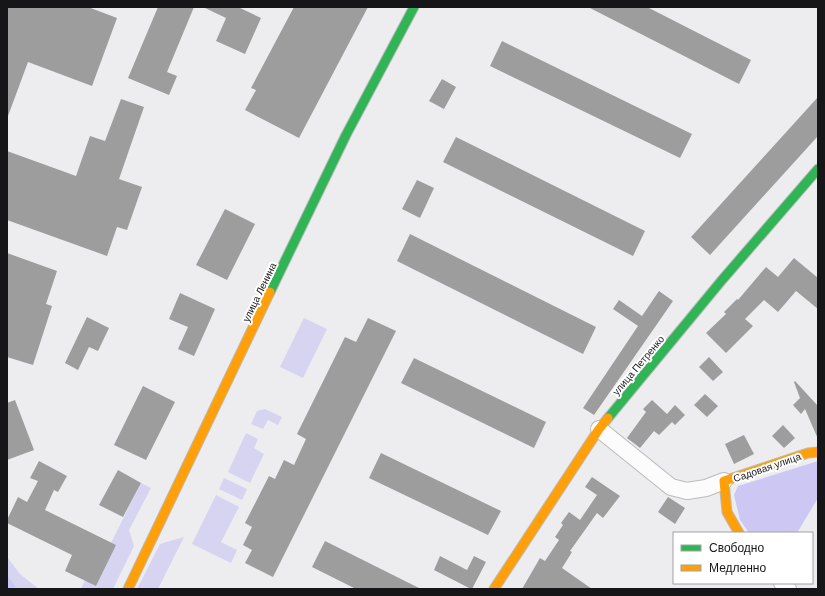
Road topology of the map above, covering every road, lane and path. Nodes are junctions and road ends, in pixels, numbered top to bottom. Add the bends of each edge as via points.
1 (414, 7) edge
2 (818, 169) edge
3 (599, 429) junction
4 (818, 452) edge
5 (724, 481) junction
6 (737, 532) edge
7 (128, 589) edge
8 (494, 589) edge

1 - 7 street, улица Ленина via 346,135
2 - 3 street, улица Петренко
3 - 5 street via 671,487 687,491 706,488
3 - 8 street, улица Петренко
4 - 5 street, Садовая улица
5 - 6 street, Садовая улица via 727,512

